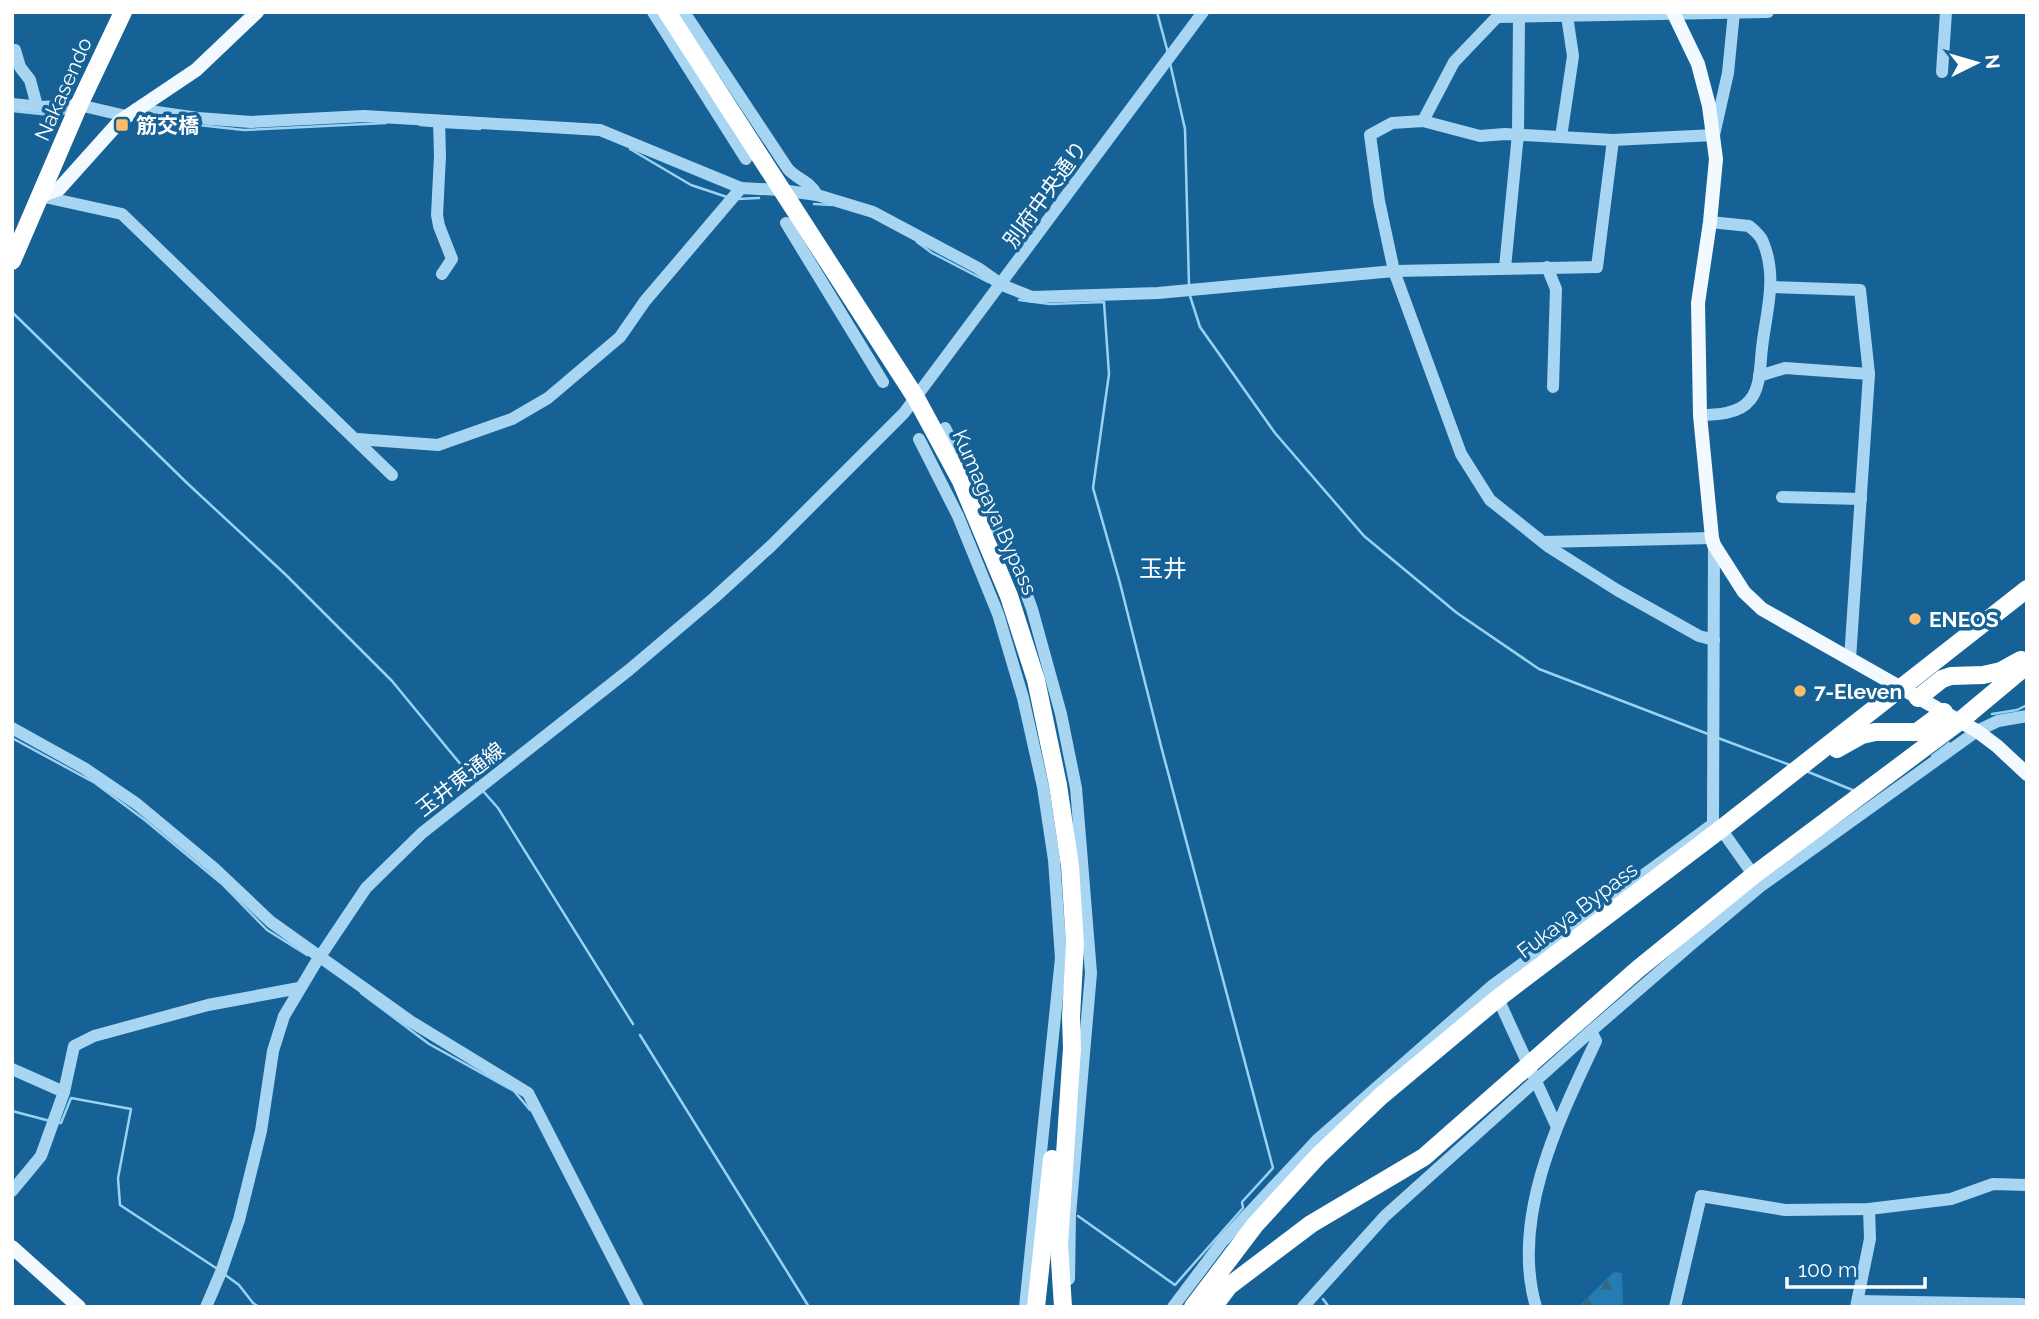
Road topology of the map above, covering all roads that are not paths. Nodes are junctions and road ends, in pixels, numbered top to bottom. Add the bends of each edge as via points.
1 (123, 12) edge
2 (257, 12) edge
3 (653, 12) edge
4 (667, 12) edge
5 (684, 12) edge
6 (1203, 12) edge
7 (1734, 12) edge
8 (1768, 12) edge
9 (1946, 12) edge
10 (1674, 13) edge
11 (1497, 15) edge
12 (1567, 16) junction
13 (1519, 17) junction
14 (12, 50) edge
15 (1942, 72) dead end
16 (709, 88) junction
17 (12, 104) edge
18 (79, 105) junction
19 (37, 106) junction
20 (131, 113) junction
21 (439, 121) junction
22 (1423, 121) junction
23 (1518, 134) junction
24 (1714, 135) junction
25 (1561, 137) junction
26 (1613, 140) junction
27 (746, 159) dead end
28 (741, 188) junction
29 (781, 190) junction
30 (817, 195) junction
31 (40, 196) junction
32 (1710, 222) junction
33 (786, 223) dead end
34 (12, 261) edge
35 (826, 262) junction
36 (1547, 267) junction
37 (1505, 268) junction
38 (1394, 271) junction
39 (442, 274) dead end
40 (1002, 285) junction
41 (1772, 287) junction
42 (1869, 374) junction
43 (1759, 376) junction
44 (883, 382) dead end
45 (1553, 387) dead end
46 (916, 398) junction
47 (1700, 415) junction
48 (945, 428) dead end
49 (357, 439) junction
50 (919, 439) dead end
51 (392, 475) dead end
52 (1782, 497) dead end
53 (1861, 499) junction
54 (1543, 542) junction
55 (1713, 542) junction
56 (2027, 589) edge
57 (1014, 608) junction
58 (1714, 640) junction
59 (2027, 656) edge
60 (1850, 659) junction
61 (2027, 665) edge
62 (1899, 687) junction
63 (1918, 698) junction
64 (1944, 712) junction
65 (2027, 716) edge
66 (1961, 721) junction
67 (12, 729) edge
68 (1977, 731) junction
69 (1801, 765) junction
70 (2027, 774) edge
71 (1059, 788) junction
72 (1717, 827) junction
73 (1758, 881) junction
74 (318, 959) junction
75 (299, 988) junction
76 (1495, 992) junction
77 (1071, 1017) junction
78 (1591, 1031) junction
79 (1529, 1063) junction
80 (12, 1069) edge
81 (1535, 1081) junction
82 (64, 1091) junction
83 (1556, 1125) junction
84 (2027, 1185) edge
85 (12, 1191) edge
86 (1869, 1209) junction
87 (12, 1247) edge
88 (1035, 1275) junction
89 (1065, 1294) edge
90 (2024, 1302) edge
91 (1857, 1304) edge
92 (79, 1307) edge
93 (206, 1307) edge
94 (638, 1307) edge
95 (1025, 1307) edge
96 (1036, 1307) edge
97 (1071, 1307) edge
98 (1173, 1307) edge
99 (1193, 1307) edge
100 (1213, 1307) edge
101 (1303, 1307) edge
102 (1535, 1307) edge
103 (1675, 1307) edge

1 - 18 highway, Nakasendo
2 - 20 main road via 196,70
3 - 16 street
4 - 16 highway, Kumagaya Bypass
5 - 30 street via 788,169
6 - 40 street, 別府中央通り
7 - 8 street
7 - 10 street
7 - 24 street via 1728,72
9 - 15 street
10 - 12 street
10 - 24 main road via 1698,64
11 - 13 street
11 - 22 street via 1454,62
12 - 13 street
12 - 25 street via 1573,56
13 - 23 street
14 - 19 street via 30,80
16 - 27 street
16 - 29 highway, Kumagaya Bypass
17 - 19 street
18 - 19 street
18 - 20 street
18 - 31 highway, Nakasendo
20 - 21 street via 251,122 364,116
20 - 31 main road via 59,189
21 - 28 street via 600,130
21 - 39 street via 437,215 452,259
22 - 23 street via 1480,136
22 - 38 street via 1392,123 1370,135
23 - 25 street
23 - 37 street
24 - 26 street
24 - 32 main road
25 - 26 street
26 - 36 street via 1597,267
28 - 29 street
28 - 49 street via 620,337 548,398 512,419 438,445
29 - 30 street
29 - 35 highway, Kumagaya Bypass
30 - 40 street via 897,223
31 - 34 highway, Nakasendo
31 - 49 street via 122,214
32 - 41 street via 1749,226 1763,240
32 - 47 main road via 1698,303
33 - 35 street
35 - 44 street
35 - 46 highway, Kumagaya Bypass
36 - 37 street
36 - 45 street via 1556,289
37 - 38 street
38 - 40 street via 1032,297
38 - 54 street via 1461,454 1490,500
40 - 46 street, 別府中央通り
41 - 42 street via 1860,290
41 - 43 street
42 - 43 street via 1785,368
42 - 53 street
43 - 47 street via 1750,400 1737,409
46 - 57 highway, Kumagaya Bypass via 961,481
46 - 74 street, 玉井東通線 via 723,590 422,833 366,888
47 - 55 main road
48 - 57 street via 1017,568
49 - 51 street
50 - 57 street via 958,516
52 - 53 street
53 - 60 street
54 - 55 street
54 - 58 street via 1650,610
55 - 58 street
55 - 60 main road via 1744,592 1762,609
56 - 62 highway, Fukaya Bypass
57 - 71 highway, Kumagaya Bypass via 1036,680
58 - 72 street
59 - 63 highway via 2001,671 1941,679
60 - 62 main road
61 - 66 highway
62 - 63 main road
62 - 69 highway, Fukaya Bypass
63 - 64 main road
64 - 66 main road
64 - 69 highway via 1917,732 1875,732
65 - 68 street via 1998,721
66 - 68 main road
66 - 73 highway via 1862,794
67 - 74 street via 84,768 137,804
68 - 70 main road
68 - 73 street
69 - 72 highway, Fukaya Bypass
71 - 77 highway, Kumagaya Bypass via 1075,944
71 - 88 street via 1054,860 1061,958
71 - 89 street via 1091,972
72 - 73 street
72 - 76 highway, Fukaya Bypass
73 - 78 street
73 - 79 highway via 1637,969
74 - 75 street, 玉井東通線
74 - 94 street via 528,1093
75 - 82 street via 208,1005 94,1036 74,1045
75 - 93 street, 玉井東通線 via 273,1051 261,1131 239,1220
76 - 79 street
76 - 98 street via 1317,1140 1222,1242
76 - 99 highway, Fukaya Bypass via 1318,1156 1255,1225
77 - 88 highway
77 - 89 highway via 1059,1245
78 - 81 street
78 - 83 street via 1596,1041
79 - 81 street
79 - 100 highway via 1424,1157 1311,1224 1229,1286
80 - 82 street
81 - 83 street
81 - 101 street via 1385,1216
82 - 85 street via 41,1156
83 - 102 street via 1528,1243
84 - 86 street via 1993,1184 1951,1199
86 - 91 street via 1870,1239
86 - 103 street via 1785,1210 1701,1196
87 - 92 main road
88 - 95 street
88 - 96 highway
89 - 97 street
90 - 91 street

